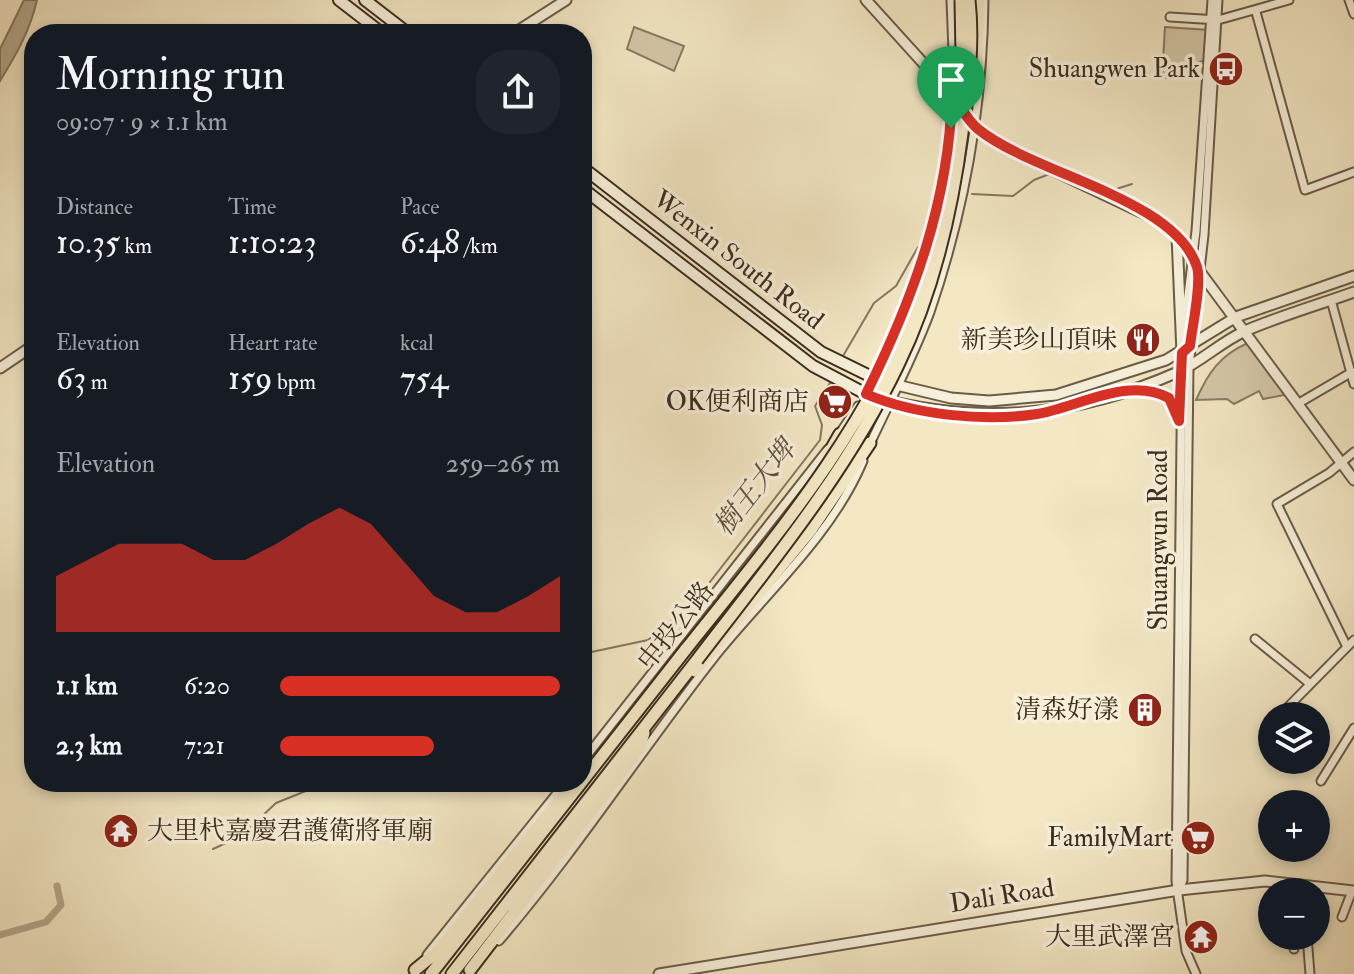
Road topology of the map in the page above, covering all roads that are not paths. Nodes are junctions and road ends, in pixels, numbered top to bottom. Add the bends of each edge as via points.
1 (339, 0) edge
2 (365, 0) edge
3 (566, 0) edge
4 (866, 0) edge
5 (956, 0) edge
6 (969, 0) edge
7 (978, 0) edge
8 (984, 0) edge
9 (1212, 0) edge
10 (1218, 0) edge
11 (1289, 0) edge
12 (1349, 0) edge
13 (1256, 12) junction
14 (1354, 14) edge
15 (1170, 17) dead end
16 (1215, 21) junction
17 (370, 24) edge
18 (396, 24) edge
19 (529, 24) edge
20 (953, 80) joint
21 (977, 83) junction
22 (952, 95) junction
23 (975, 127) junction
24 (1354, 172) edge
25 (592, 175) edge
26 (941, 192) junction
27 (592, 196) edge
28 (963, 198) junction
29 (1177, 236) junction
30 (1191, 256) junction
31 (1198, 269) junction
32 (1354, 276) edge
33 (1354, 292) edge
34 (1331, 300) junction
35 (1236, 317) junction
36 (1246, 331) junction
37 (1186, 350) junction
38 (24, 352) edge
39 (0, 368) edge
40 (1185, 368) junction
41 (1352, 372) edge
42 (874, 378) junction
43 (1354, 384) edge
44 (899, 387) junction
45 (1127, 390) junction
46 (866, 394) junction
47 (892, 402) junction
48 (1299, 403) junction
49 (1179, 421) junction
50 (840, 434) junction
51 (870, 443) junction
52 (1354, 452) edge
53 (1342, 460) junction
54 (1354, 480) edge
55 (1255, 639) dead end
56 (1354, 640) edge
57 (1346, 645) junction
58 (659, 682) junction
59 (1309, 683) junction
60 (672, 694) junction
61 (1292, 702) edge
62 (647, 724) junction
63 (1354, 728) edge
64 (620, 731) junction
65 (592, 749) edge
66 (592, 761) edge
67 (592, 766) edge
68 (1321, 781) dead end
69 (558, 792) edge
70 (571, 792) edge
71 (571, 792) edge
72 (1258, 882) edge
73 (1179, 890) junction
74 (1330, 890) edge
75 (1353, 891) edge
76 (1342, 917) dead end
77 (1308, 950) edge
78 (414, 972) edge
79 (677, 972) edge
80 (470, 973) edge
81 (431, 974) edge
82 (452, 974) edge
83 (659, 974) edge
84 (1196, 974) edge
85 (1310, 974) edge

1 - 17 main road
2 - 18 main road
3 - 19 street
4 - 22 street
5 - 20 main road
5 - 58 main road, 中投公路, bridge via 960,87 945,199 907,318 859,417 785,525
6 - 60 main road, 中投公路, bridge via 968,89 954,197 898,365 791,538
7 - 21 main road
8 - 21 street via 983,68
9 - 16 street, Shuangwun Road
10 - 16 street, Shuangwun Road
11 - 13 street
12 - 14 street
13 - 16 street
13 - 24 street via 1305,190
15 - 16 street
16 - 30 street, Shuangwun Road
16 - 31 street, Shuangwun Road
20 - 22 street
21 - 23 street
22 - 23 street
22 - 26 street
23 - 28 street
23 - 29 street via 1008,149 1140,210
25 - 42 main road, Wenxin South Road via 821,352
26 - 28 street via 947,205
26 - 42 street via 916,284
27 - 46 main road, Wenxin South Road via 813,366
28 - 44 street via 929,313
29 - 30 street
29 - 37 street
30 - 31 street
30 - 37 street, Shuangwun Road
31 - 35 street
31 - 37 street, Shuangwun Road
32 - 35 street
33 - 34 street
34 - 36 street
34 - 41 street
35 - 36 street
35 - 37 street
36 - 40 street
36 - 48 street
37 - 40 street, Shuangwun Road
37 - 44 street via 1132,373 1037,399 989,401
38 - 39 street
40 - 45 street
40 - 49 street, Shuangwun Road
40 - 73 street, Shuangwun Road
41 - 43 street
41 - 48 street
42 - 44 street
42 - 46 street
44 - 47 street
45 - 47 street via 1013,416 963,415
45 - 49 street via 1148,389 1169,398
46 - 47 street
46 - 50 street
47 - 51 street
48 - 53 street
49 - 73 street, Shuangwun Road
50 - 58 main road via 821,468
50 - 65 street
51 - 60 main road via 811,530 703,664
51 - 80 street via 841,501 717,654 533,901
52 - 53 street
53 - 54 street
53 - 57 street via 1277,504
55 - 59 street
56 - 57 street
57 - 59 street
58 - 64 main road, 中投公路
59 - 61 street
60 - 62 main road, 中投公路
62 - 80 main road via 639,749
62 - 82 main road, 中投公路
63 - 68 street
64 - 66 main road
64 - 67 main road, 中投公路
69 - 78 street
70 - 78 main road via 437,952
71 - 81 main road, 中投公路
72 - 73 street, Dali Road
73 - 79 street, Dali Road
73 - 84 street, Shuangwun Road via 1186,951
74 - 75 street, Dali Road
75 - 76 street
77 - 85 street
79 - 83 street, Dali Road

